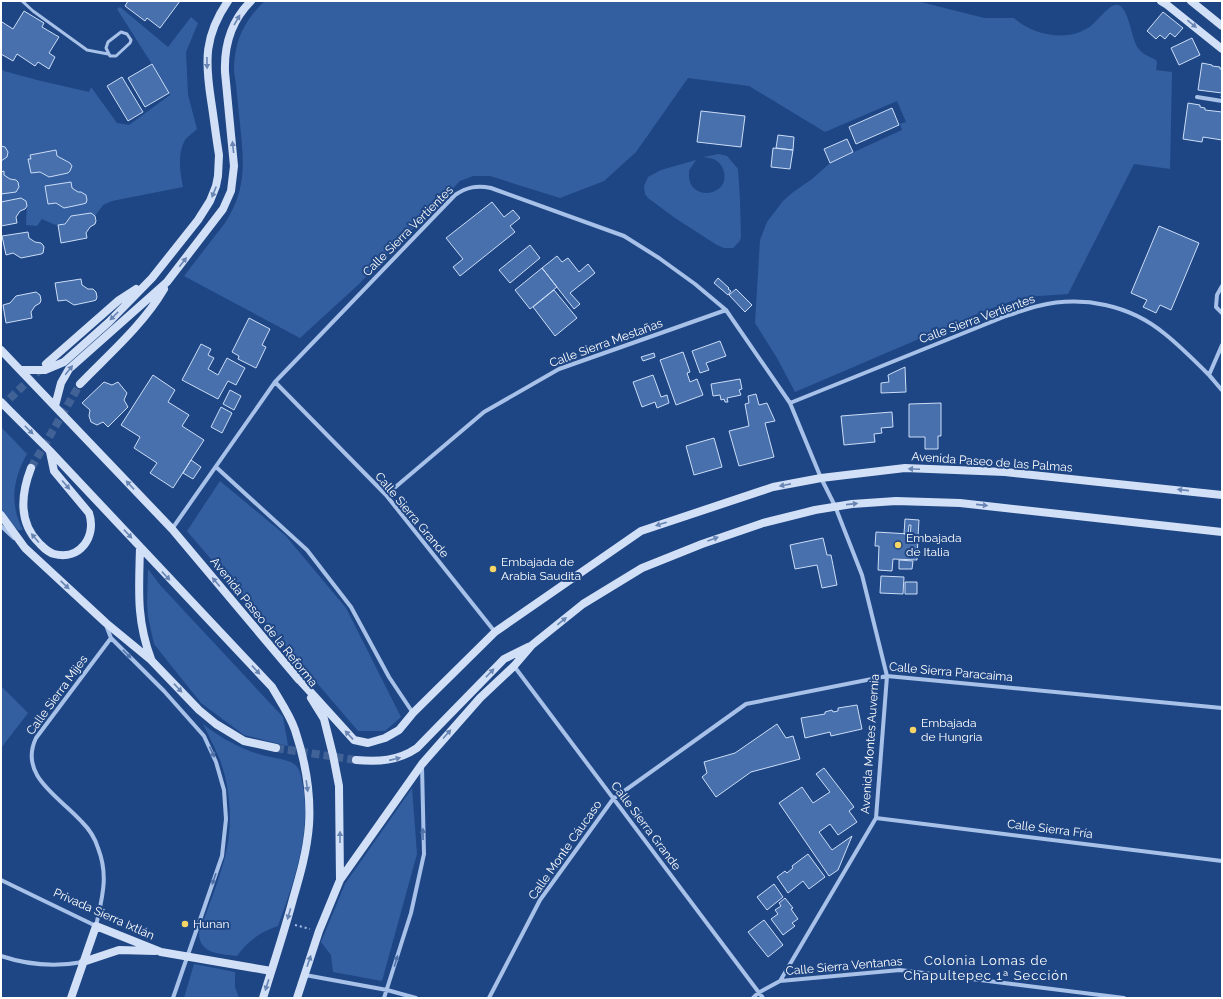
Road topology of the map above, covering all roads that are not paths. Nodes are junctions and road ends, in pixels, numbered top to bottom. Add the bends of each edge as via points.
1 (22, 1) edge
2 (228, 1) edge
3 (251, 1) edge
4 (1161, 1) edge
5 (1191, 1) edge
6 (1222, 26) edge
7 (1222, 49) edge
8 (108, 54) junction
9 (1197, 97) dead end
10 (1222, 101) edge
11 (152, 278) junction
12 (167, 282) junction
13 (1222, 286) edge
14 (726, 310) junction
15 (1222, 313) edge
16 (1222, 345) edge
17 (1, 350) edge
18 (46, 364) tunnel mouth
19 (21, 370) junction
20 (1209, 375) junction
21 (275, 382) junction
22 (80, 384) tunnel mouth
23 (1222, 390) edge
24 (1, 402) edge
25 (790, 403) junction
26 (55, 406) junction
27 (50, 451) junction
28 (216, 467) junction
29 (31, 468) tunnel mouth
30 (821, 478) junction
31 (386, 495) junction
32 (1222, 495) edge
33 (835, 506) junction
34 (1, 515) edge
35 (1, 526) edge
36 (172, 529) junction
37 (1222, 532) edge
38 (140, 547) junction
39 (25, 548) junction
40 (106, 623) junction
41 (495, 632) junction
42 (111, 638) junction
43 (532, 645) junction
44 (151, 660) junction
45 (514, 666) junction
46 (296, 676) junction
47 (887, 676) junction
48 (1222, 708) edge
49 (412, 713) junction
50 (276, 748) tunnel mouth
51 (356, 760) tunnel mouth
52 (422, 764) junction
53 (613, 798) junction
54 (876, 818) junction
55 (1222, 861) edge
56 (1, 880) edge
57 (340, 880) junction
58 (96, 926) junction
59 (161, 952) junction
60 (1, 956) edge
61 (188, 956) junction
62 (83, 962) junction
63 (271, 971) junction
64 (304, 975) junction
65 (780, 981) junction
66 (387, 990) junction
67 (758, 993) junction
68 (71, 998) edge
69 (173, 998) edge
70 (263, 998) edge
71 (297, 998) edge
72 (384, 998) edge
73 (416, 998) edge
74 (489, 998) edge
75 (753, 998) edge
76 (763, 998) edge
77 (1124, 998) edge

1 - 8 lane via 87,50
2 -> 11 main road via 214,27 207,56 207,73 219,155 216,186 210,202 198,220
12 -> 3 main road via 218,217 231,191 234,154 225,57 228,39 235,22
4 -> 7 main road
5 - 6 main road
8 - 8 lane via 116,56 129,46 131,40 127,34 121,32 108,42
9 - 10 street
11 - 18 main road via 119,300
11 -> 19 main road via 109,322 64,362 44,370
12 - 22 main road via 143,320
26 -> 12 main road via 60,383 69,369
13 - 15 street via 1217,295 1216,307
14 - 21 street, Calle Sierra Vertientes via 659,258 624,236 491,188 476,186 455,195
14 - 25 street, Calle Sierra Vertientes
14 - 31 street, Calle Sierra Mestañas via 559,369 484,412
16 - 20 street
17 - 19 main road, Avenida Paseo de la Reforma
19 - 26 main road, Avenida Paseo de la Reforma
20 - 23 street, Calle Sierra Vertientes
20 - 25 street, Calle Sierra Vertientes via 1166,334 1148,321 1103,304 1072,302 1039,306 1006,316
21 - 28 street, Calle Sierra Vertientes
21 - 31 street, Calle Sierra Grande
24 -> 27 main road
25 - 30 street, Calle Sierra Vertientes
36 -> 26 main road, Avenida Paseo de la Reforma
27 -> 29 main road via 54,471 89,513 91,519 89,538 77,552 53,554 29,531 24,519 23,500
27 -> 38 main road
28 - 36 street, Calle Sierra Vertientes
28 - 49 street via 307,550 351,607
32 -> 30 main road, Avenida Paseo de las Palmas via 1089,480 905,468
30 - 33 street, Avenida Montes Auvernia
30 -> 41 main road, Avenida Paseo de las Palmas via 772,487 641,530
31 - 41 street, Calle Sierra Grande
33 -> 37 main road via 896,501 960,503
43 -> 33 main road via 583,604 642,568 730,533
33 - 47 street, Avenida Montes Auvernia via 862,575
34 - 39 main road
35 - 39 street
46 -> 36 main road, Avenida Paseo de la Reforma
38 - 44 main road via 140,617
38 -> 63 main road via 272,687 295,729 308,790 309,825 304,860
39 -> 40 main road
40 - 42 street
40 - 44 main road
41 - 49 main road, Avenida Paseo de las Palmas
42 - 58 street, Calle Sierra Mijes via 36,738 31,753 33,768 40,780 89,830 98,848 105,884
42 -> 61 street via 204,736 221,776 226,819 222,856
43 - 45 main road
51 -> 43 main road via 384,761 408,754 417,748 504,659
44 -> 50 main road via 216,724 244,741
52 -> 45 main road via 480,698
45 - 53 street, Calle Sierra Grande
49 -> 46 main road, Avenida Paseo de las Palmas via 399,730 385,738 368,743 354,740
57 -> 46 main road, Avenida Paseo de la Reforma via 339,786 333,754 324,719
47 - 48 street, Calle Sierra Paracaima
47 - 53 street, Calle Sierra Paracaima via 746,704
47 - 54 street, Avenida Montes Auvernia
52 - 57 main road
66 -> 52 street via 411,913 424,854
53 - 67 street, Calle Sierra Grande
53 - 74 street, Calle Monte Cáucaso via 540,900
54 - 55 street, Calle Sierra Fría
54 - 65 street, Avenida Montes Auvernia
56 - 58 street, Privada Sierra Ixtlán
64 -> 57 main road, Avenida Paseo de la Reforma
58 - 59 main road, Privada Sierra Ixtlán
58 - 62 main road
59 - 61 main road, Privada Sierra Ixtlán
59 - 62 main road via 120,950
60 - 62 street via 38,964 66,965
61 - 63 main road, Privada Sierra Ixtlán
61 - 69 street
62 - 68 main road
63 -> 70 main road
64 - 66 street
64 - 71 main road, Avenida Paseo de la Reforma
65 - 67 street
65 - 77 street, Calle Sierra Ventanas via 900,970
66 - 72 street
66 - 73 street
67 - 75 street
67 - 76 street, Calle Sierra Grande

